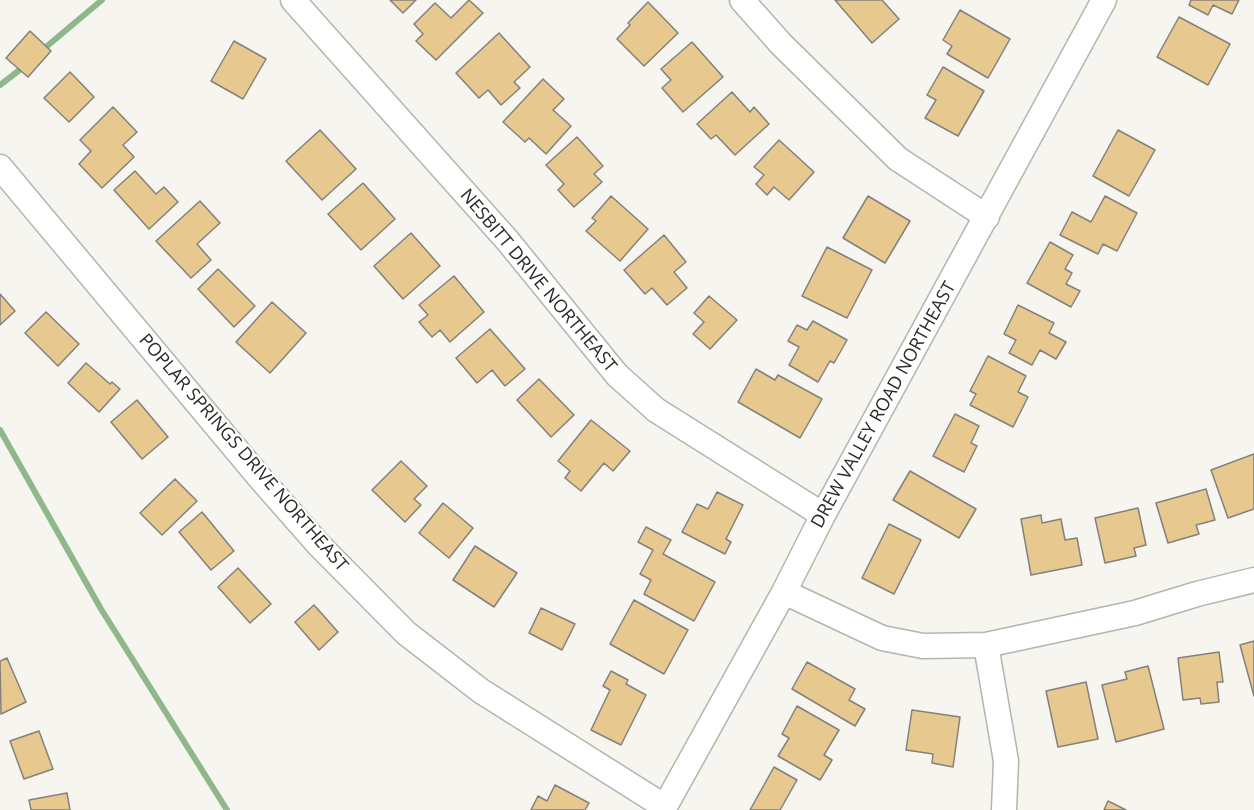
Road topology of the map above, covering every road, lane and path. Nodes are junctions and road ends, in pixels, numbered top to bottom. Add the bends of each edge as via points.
1 (293, 0) edge
2 (742, 0) edge
3 (1104, 0) edge
4 (0, 166) edge
5 (987, 217) junction
6 (824, 515) junction
7 (1254, 580) edge
8 (784, 592) junction
9 (986, 645) junction
10 (664, 809) edge
11 (1004, 810) edge

1 - 6 street, NESBITT DRIVE NORTHEAST via 507,240 617,375 656,410
2 - 5 street via 898,159
3 - 5 street, DREW VALLEY ROAD NORTHEAST
4 - 10 street, POPLAR SPRINGS DRIVE NORTHEAST via 260,478 318,544 406,633 481,692
5 - 6 street, DREW VALLEY ROAD NORTHEAST
6 - 8 street, DREW VALLEY ROAD NORTHEAST
7 - 9 street via 1135,613
8 - 9 street via 882,638 923,646
8 - 10 street, DREW VALLEY ROAD NORTHEAST
9 - 11 street via 1006,761

